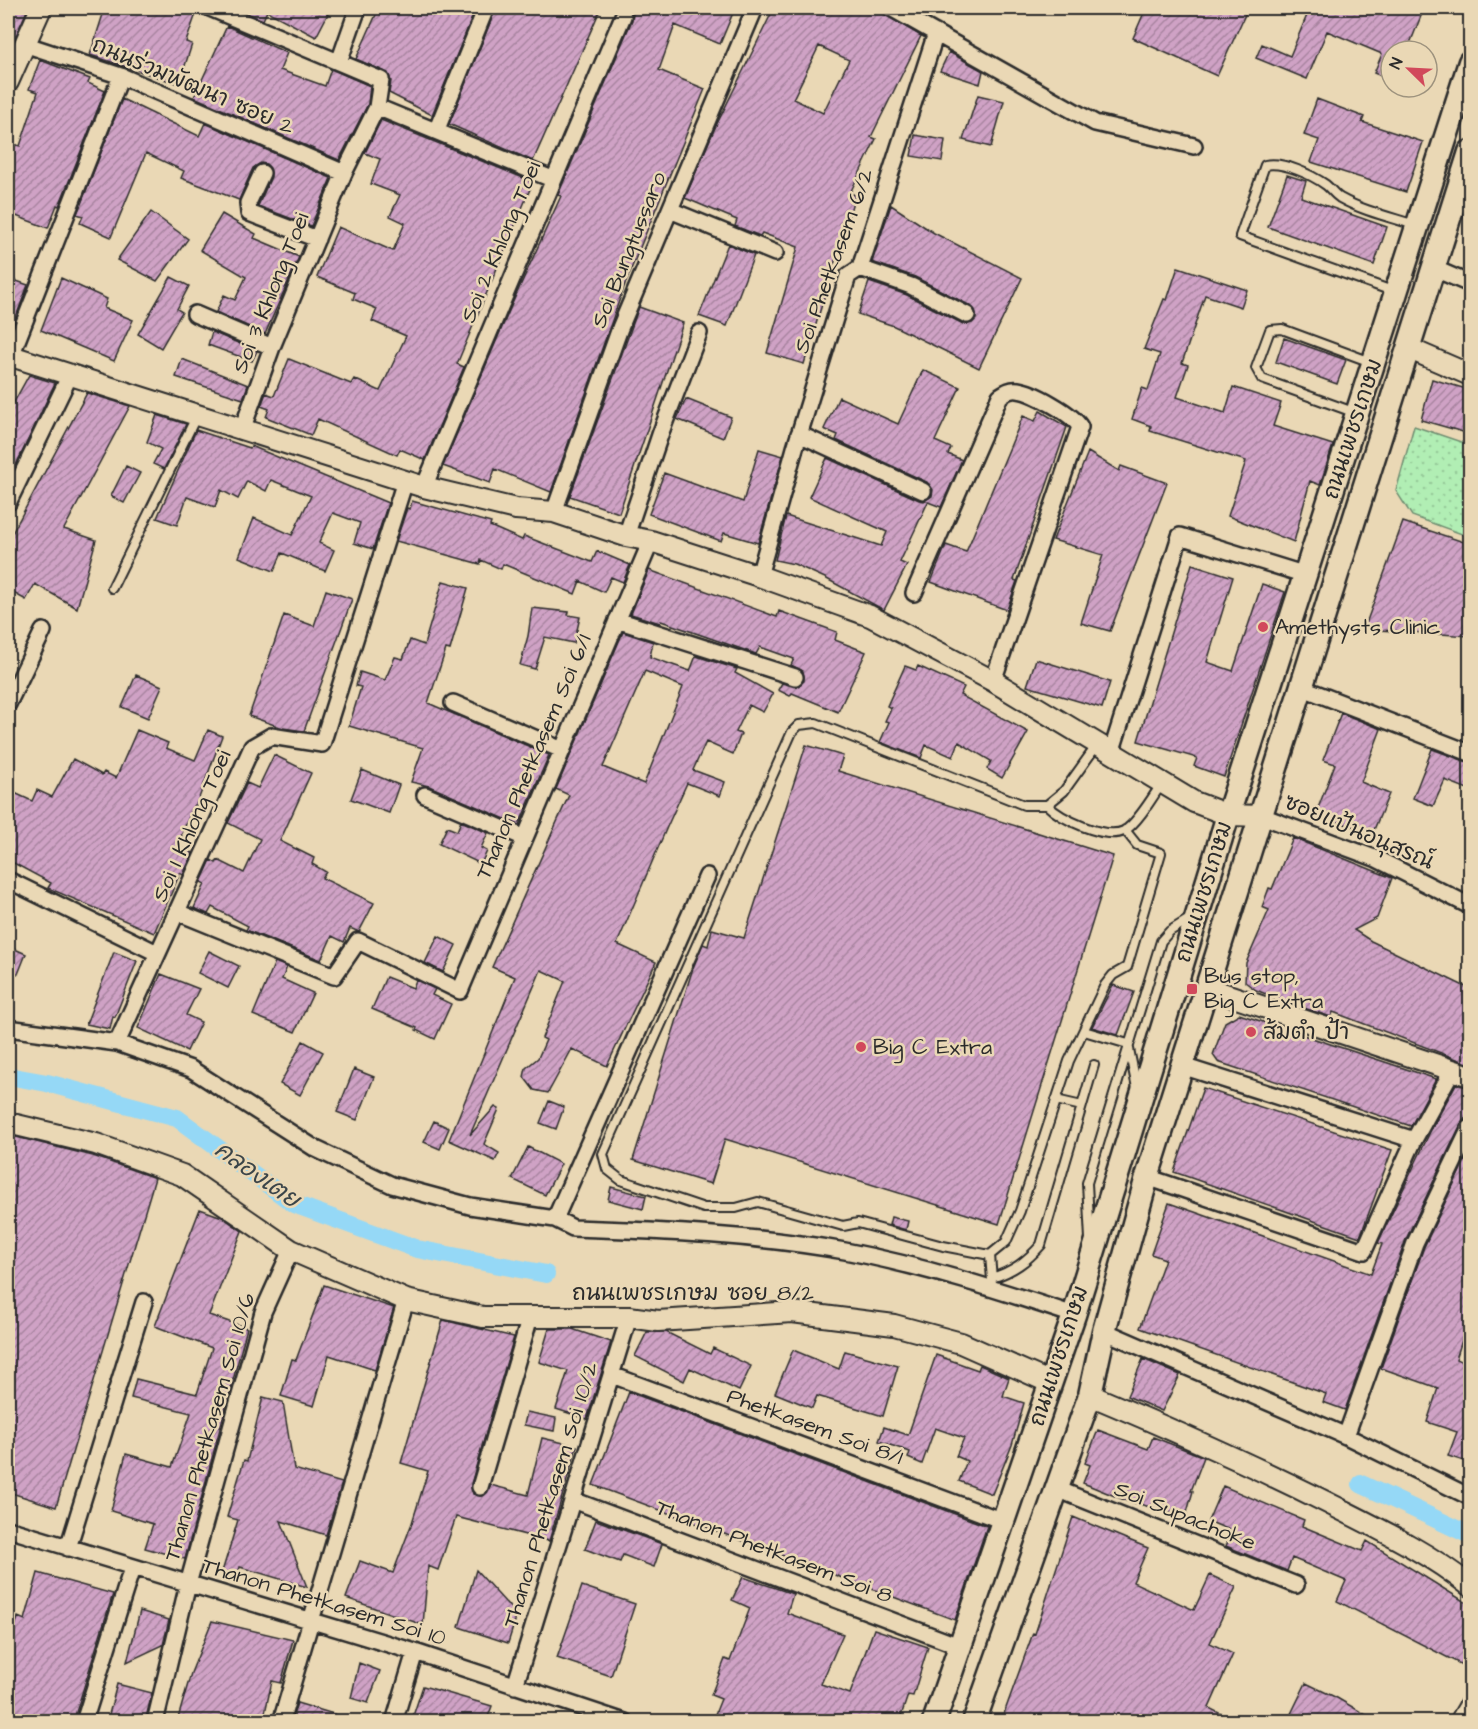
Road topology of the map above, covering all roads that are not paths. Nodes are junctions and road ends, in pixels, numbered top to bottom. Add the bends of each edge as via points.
1 (41, 8) edge
2 (210, 8) edge
3 (358, 8) edge
4 (486, 8) edge
5 (754, 8) edge
6 (891, 8) edge
7 (623, 16) dead end
8 (936, 33) junction
9 (24, 44) junction
10 (339, 62) junction
11 (1470, 62) edge
12 (121, 76) junction
13 (8, 81) edge
14 (377, 107) junction
15 (437, 129) junction
16 (1194, 146) dead end
17 (1470, 152) edge
18 (262, 173) dead end
19 (344, 173) junction
20 (552, 179) junction
21 (1463, 200) edge
22 (670, 210) junction
23 (1417, 226) junction
24 (317, 239) junction
25 (775, 253) dead end
26 (860, 268) junction
27 (1433, 268) junction
28 (1470, 284) edge
29 (1396, 293) junction
30 (195, 314) dead end
31 (967, 315) dead end
32 (699, 333) dead end
33 (272, 347) junction
34 (1410, 349) junction
35 (9, 356) edge
36 (1374, 363) junction
37 (70, 375) junction
38 (1470, 375) edge
39 (1358, 414) junction
40 (196, 415) junction
41 (242, 430) junction
42 (799, 434) junction
43 (405, 481) junction
44 (424, 487) junction
45 (923, 491) dead end
46 (8, 503) edge
47 (554, 512) junction
48 (626, 536) junction
49 (651, 541) junction
50 (1306, 575) junction
51 (759, 576) junction
52 (112, 588) dead end
53 (914, 594) dead end
54 (617, 620) junction
55 (43, 631) dead end
56 (795, 677) dead end
57 (993, 681) junction
58 (1303, 688) junction
59 (453, 703) dead end
60 (8, 704) edge
61 (1104, 749) junction
62 (562, 750) junction
63 (1470, 753) edge
64 (1162, 783) junction
65 (425, 795) dead end
66 (1047, 805) junction
67 (1228, 815) junction
68 (1262, 816) junction
69 (1125, 830) junction
70 (525, 838) junction
71 (707, 876) dead end
72 (8, 880) edge
73 (1470, 906) edge
74 (177, 912) junction
75 (1197, 916) junction
76 (157, 953) junction
77 (1207, 988) junction
78 (8, 1028) edge
79 (1084, 1031) junction
80 (117, 1043) junction
81 (1128, 1044) junction
82 (1094, 1065) dead end
83 (1182, 1066) junction
84 (1462, 1072) edge
85 (1056, 1100) junction
86 (1139, 1101) junction
87 (1082, 1106) junction
88 (8, 1123) edge
89 (1470, 1128) edge
90 (1414, 1140) junction
91 (1147, 1177) junction
92 (555, 1219) junction
93 (291, 1250) junction
94 (990, 1255) junction
95 (1091, 1256) junction
96 (992, 1283) junction
97 (406, 1300) junction
98 (144, 1302) dead end
99 (1074, 1315) junction
100 (530, 1317) junction
101 (629, 1317) junction
102 (1104, 1331) junction
103 (612, 1375) junction
104 (1051, 1383) junction
105 (1090, 1395) junction
106 (1346, 1436) junction
107 (480, 1486) dead end
108 (1057, 1489) junction
109 (1470, 1497) edge
110 (573, 1500) junction
111 (1003, 1521) junction
112 (8, 1529) edge
113 (68, 1548) junction
114 (132, 1568) junction
115 (188, 1584) junction
116 (1296, 1585) dead end
117 (1470, 1586) edge
118 (311, 1621) junction
119 (959, 1646) junction
120 (415, 1652) junction
121 (515, 1686) junction
122 (1470, 1705) edge
123 (84, 1722) edge
124 (155, 1722) edge
125 (281, 1722) edge
126 (394, 1722) edge
127 (625, 1722) edge
128 (934, 1722) edge
129 (974, 1722) edge
130 (1460, 1722) edge

1 - 9 street
2 - 10 street
3 - 10 street
4 - 15 street
5 - 22 street, Soi Bungtussaro
6 - 8 street
7 - 20 street, Soi 2 Khlong Toei
8 - 16 street via 1095,123
8 - 26 street, Soi Phetkasem 6/2
9 - 12 street, ถนนร่วมพัฒนา ซอย 2
9 - 13 street
10 - 14 street via 381,80
11 - 23 main road, ถนนเพชรเกษม
12 - 19 street, ถนนร่วมพัฒนา ซอย 2
12 - 35 street
14 - 15 street
14 - 19 street, Soi 3 Khlong Toei
15 - 20 street
17 - 21 main road, ถนนเพชรเกษม
18 - 24 street via 248,203 249,213
19 - 24 street, Soi 3 Khlong Toei
20 - 44 street, Soi 2 Khlong Toei
21 - 27 main road, ถนนเพชรเกษม
22 - 25 street
22 - 47 street, Soi Bungtussaro via 620,328
23 - 29 main road, ถนนเพชรเกษม
23 - 29 lane via 1339,197 1309,176 1273,163 1265,165 1240,236
24 - 33 street, Soi 3 Khlong Toei
26 - 31 street via 911,286
26 - 42 street, Soi Phetkasem 6/2 via 848,276
27 - 28 street
27 - 34 main road, ถนนเพชรเกษม
29 - 36 main road, ถนนเพชรเกษม
30 - 33 street
32 - 48 street
33 - 41 street, Soi 3 Khlong Toei
34 - 38 street
34 - 58 main road, ถนนเพชรเกษม
35 - 37 street
36 - 39 main road, ถนนเพชรเกษม
36 - 39 lane via 1282,329 1270,330 1260,355 1256,368 1262,379
37 - 40 street
37 - 46 street
39 - 50 main road, ถนนเพชรเกษม
40 - 41 street
40 - 52 lane
41 - 43 street
42 - 45 street
42 - 51 street, Soi Phetkasem 6/2
43 - 44 street
43 - 74 street, Soi 1 Khlong Toei via 322,744 271,736 252,747
44 - 47 street via 516,509
47 - 48 street
48 - 49 street
49 - 51 street
49 - 54 street, Thanon Phetkasem Soi 6/1
50 - 61 street via 1180,536
50 - 67 main road, ถนนเพชรเกษม
51 - 57 street via 870,616
53 - 57 street via 1000,396 1008,390 1020,390 1077,420 1080,427
54 - 56 street
54 - 62 street, Thanon Phetkasem Soi 6/1
55 - 60 street
57 - 61 street
58 - 63 street
58 - 68 main road, ถนนเพชรเกษม
59 - 62 street
61 - 64 street
61 - 66 lane
62 - 70 street, Thanon Phetkasem Soi 6/1
64 - 67 street via 1194,802
64 - 69 lane
65 - 70 street
66 - 69 lane via 1087,828 1108,833
66 - 94 lane via 1024,805 816,723 798,725 603,1154 607,1168 621,1180 704,1208 736,1208 758,1202 843,1226 858,1223
67 - 68 street
67 - 75 main road, ถนนเพชรเกษม
68 - 73 street, ซอยแป้นอนุสรณ์ via 1377,859
68 - 77 main road, ถนนเพชรเกษม
69 - 79 lane via 1137,845 1161,853 1127,967 1105,985
70 - 74 street, Thanon Phetkasem Soi 6/1 via 460,991 358,941 334,976
71 - 92 street
72 - 76 street
74 - 76 street, Soi 1 Khlong Toei
75 - 81 lane via 1170,931 1161,941
75 - 86 main road, ถนนเพชรเกษม
76 - 80 street, Soi 1 Khlong Toei
77 - 83 main road, ถนนเพชรเกษม
77 - 84 street
78 - 80 street
79 - 81 lane
79 - 85 lane
80 - 92 street via 192,1069 316,1149 392,1185 470,1206
81 - 86 lane
81 - 95 lane via 1087,1183
82 - 87 lane
83 - 90 street
83 - 91 main road, ถนนเพชรเกษม
84 - 90 street
85 - 87 lane
85 - 94 lane via 1020,1211 1006,1242
86 - 95 main road, ถนนเพชรเกษม
87 - 96 lane via 1041,1245 1027,1262
88 - 93 street, ถนนเพชรเกษม ซอย 8/2 via 96,1144 182,1175
89 - 106 street via 1415,1243
90 - 91 street via 1364,1251
91 - 102 main road, ถนนเพชรเกษม
92 - 96 street via 573,1228 695,1232 845,1251
93 - 97 street, ถนนเพชรเกษม ซอย 8/2
93 - 115 street, Thanon Phetkasem Soi 10/6 via 263,1312
94 - 96 lane
95 - 99 main road, ถนนเพชรเกษม
96 - 99 street
97 - 100 street, ถนนเพชรเกษม ซอย 8/2 via 483,1317
97 - 118 street
98 - 113 street
99 - 104 main road, ถนนเพชรเกษม
100 - 101 street, ถนนเพชรเกษม ซอย 8/2
100 - 107 street
101 - 103 street, Thanon Phetkasem Soi 10/2
101 - 104 street, ถนนเพชรเกษม ซอย 8/2 via 658,1321 792,1312 894,1325 962,1343
102 - 105 main road, ถนนเพชรเกษม
102 - 106 street
103 - 110 street, Thanon Phetkasem Soi 10/2
103 - 111 street, Phetkasem Soi 8/1
104 - 111 main road, ถนนเพชรเกษม
105 - 108 main road, ถนนเพชรเกษม
105 - 117 street via 1231,1455 1383,1530
106 - 109 street
108 - 116 street, Soi Supachoke
108 - 129 main road, ถนนเพชรเกษม
110 - 119 street, Thanon Phetkasem Soi 8
110 - 121 street, Thanon Phetkasem Soi 10/2
111 - 119 main road, ถนนเพชรเกษม
112 - 113 street, Thanon Phetkasem Soi 10
113 - 114 street, Thanon Phetkasem Soi 10
114 - 115 street, Thanon Phetkasem Soi 10
114 - 123 street
115 - 118 street, Thanon Phetkasem Soi 10
115 - 124 street, Thanon Phetkasem Soi 10/6
118 - 120 street, Thanon Phetkasem Soi 10
118 - 125 street
119 - 128 main road, ถนนเพชรเกษม
120 - 121 street, Thanon Phetkasem Soi 10
120 - 126 street
121 - 127 street, Thanon Phetkasem Soi 10
122 - 130 street

